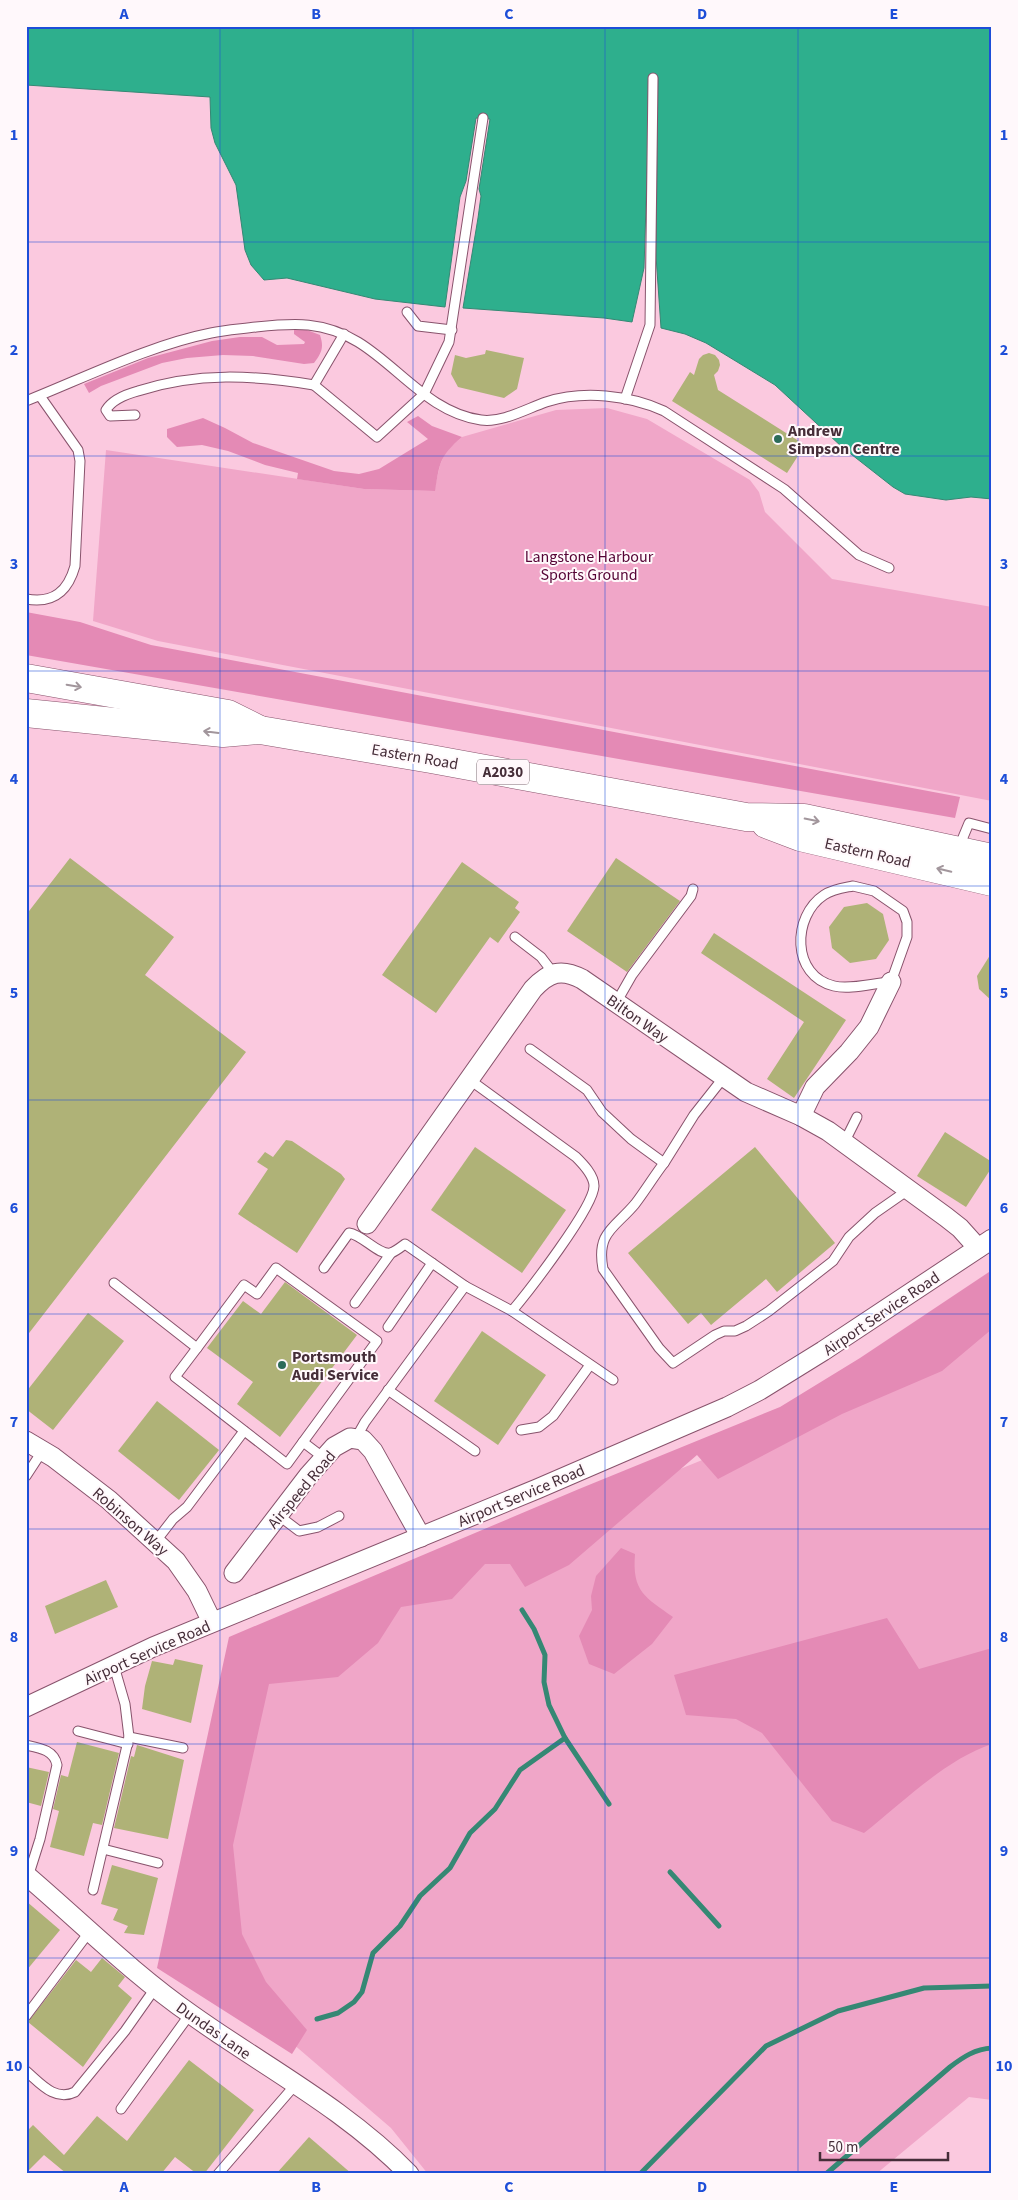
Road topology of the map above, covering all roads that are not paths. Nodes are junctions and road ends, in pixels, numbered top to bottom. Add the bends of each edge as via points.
1 (653, 78) dead end
2 (483, 118) dead end
3 (407, 312) dead end
4 (452, 330) junction
5 (344, 334) junction
6 (314, 385) junction
7 (424, 394) junction
8 (40, 396) junction
9 (625, 399) junction
10 (26, 401) edge
11 (135, 415) dead end
12 (889, 568) dead end
13 (26, 599) edge
14 (26, 678) edge
15 (26, 713) edge
16 (260, 730) junction
17 (746, 817) junction
18 (992, 829) edge
19 (958, 850) junction
20 (992, 858) edge
21 (992, 882) edge
22 (693, 889) dead end
23 (515, 937) dead end
24 (554, 974) junction
25 (891, 982) junction
26 (616, 1003) junction
27 (530, 1049) dead end
28 (724, 1077) junction
29 (470, 1080) junction
30 (800, 1116) junction
31 (857, 1117) dead end
32 (844, 1143) junction
33 (664, 1163) junction
34 (908, 1190) junction
35 (367, 1224) dead end
36 (985, 1243) edge
37 (391, 1253) junction
38 (432, 1263) junction
39 (324, 1268) dead end
40 (114, 1283) dead end
41 (465, 1286) junction
42 (355, 1303) dead end
43 (512, 1311) junction
44 (388, 1327) dead end
45 (197, 1348) junction
46 (590, 1365) junction
47 (613, 1380) dead end
48 (388, 1390) junction
49 (522, 1430) dead end
50 (244, 1431) junction
51 (356, 1438) junction
52 (26, 1440) edge
53 (303, 1442) junction
54 (44, 1450) junction
55 (475, 1451) dead end
56 (324, 1458) junction
57 (26, 1476) edge
58 (278, 1515) junction
59 (339, 1516) dead end
60 (421, 1537) junction
61 (156, 1541) junction
62 (234, 1573) dead end
63 (212, 1622) junction
64 (114, 1666) junction
65 (26, 1707) edge
66 (78, 1731) dead end
67 (128, 1741) junction
68 (26, 1745) edge
69 (183, 1748) dead end
70 (103, 1849) junction
71 (158, 1864) dead end
72 (27, 1876) edge
73 (93, 1890) dead end
74 (90, 1931) junction
75 (156, 1987) junction
76 (190, 2014) junction
77 (26, 2016) edge
78 (26, 2071) edge
79 (296, 2084) junction
80 (121, 2109) dead end
81 (218, 2174) edge
82 (409, 2174) edge

1 - 9 lane via 650,325
2 - 4 lane
3 - 4 lane via 418,326
4 - 7 lane
5 - 6 lane
5 - 7 lane
5 - 8 lane via 322,326 298,324 212,333 161,347
6 - 7 lane via 377,437
6 - 11 lane via 241,377 195,377 127,394 106,410 110,416
7 - 9 lane via 452,412 483,420 496,420 566,397
8 - 10 lane
8 - 13 lane via 78,450 75,566 64,590 41,601
9 - 12 lane via 651,405 672,416 784,489 859,554
14 -> 16 main road, Eastern Road / A2030 via 228,714
16 -> 15 main road, Eastern Road / A2030 via 223,733
16 - 17 main road, Eastern Road / A2030
17 -> 19 main road, Eastern Road / A2030 via 804,818
21 -> 17 main road, Eastern Road / A2030 via 800,837
18 - 19 lane via 969,824
19 - 20 main road, Eastern Road / A2030
22 - 26 lane
23 - 24 lane via 541,957
24 - 26 street, Bilton Way via 571,974
24 - 29 street via 542,979 533,989
25 - 25 lane via 834,986 813,974 800,947 800,931 806,915 825,894 853,886 874,891 903,911 907,937
25 - 30 street via 869,1027 815,1087
26 - 28 street, Bilton Way
27 - 33 lane via 587,1090 602,1112
28 - 30 street, Bilton Way via 762,1101
28 - 33 lane via 694,1115
29 - 35 street
29 - 43 lane via 576,1157 587,1168 594,1186 588,1206
30 - 32 street, Bilton Way
31 - 32 lane
32 - 34 street, Bilton Way
33 - 34 lane via 631,1209 608,1230 601,1257 603,1269 673,1363 715,1335 735,1331 768,1311 834,1261 849,1237 875,1213
34 - 36 street, Bilton Way
36 - 60 street, Airport Service Road via 760,1390 693,1423
37 - 38 lane via 405,1244
37 - 39 lane via 383,1253 356,1234 349,1233
37 - 42 lane
38 - 41 lane
38 - 44 lane
40 - 45 lane
41 - 43 lane
41 - 48 lane
43 - 46 lane
45 - 50 lane via 175,1377
45 - 53 lane via 244,1285 256,1294 276,1268 378,1341
46 - 47 lane
46 - 49 lane via 553,1416 539,1427
48 - 51 lane
48 - 55 lane
50 - 53 lane via 286,1464
50 - 61 lane via 187,1508 173,1519
51 - 56 street, Airspeed Road via 342,1442
51 - 60 street via 373,1451
52 - 54 street, Robinson Way
53 - 56 lane
54 - 57 lane
54 - 61 street, Robinson Way
56 - 58 street, Airspeed Road
58 - 59 lane via 299,1531 318,1527
58 - 62 street, Airspeed Road
60 - 63 street, Airport Service Road
61 - 63 street, Robinson Way via 186,1574
63 - 64 street, Airport Service Road
64 - 65 street, Airport Service Road
64 - 67 lane via 125,1704
66 - 67 lane
67 - 69 lane
67 - 70 lane
68 - 72 lane via 49,1752 56,1758 57,1765 40,1839
70 - 71 lane
70 - 73 lane
72 - 74 street, Dundas Lane
74 - 75 street, Dundas Lane
74 - 77 lane
75 - 76 street, Dundas Lane
75 - 78 lane via 75,2092 58,2095
76 - 79 street, Dundas Lane
76 - 80 lane
79 - 81 lane
79 - 82 street, Dundas Lane via 347,2118

